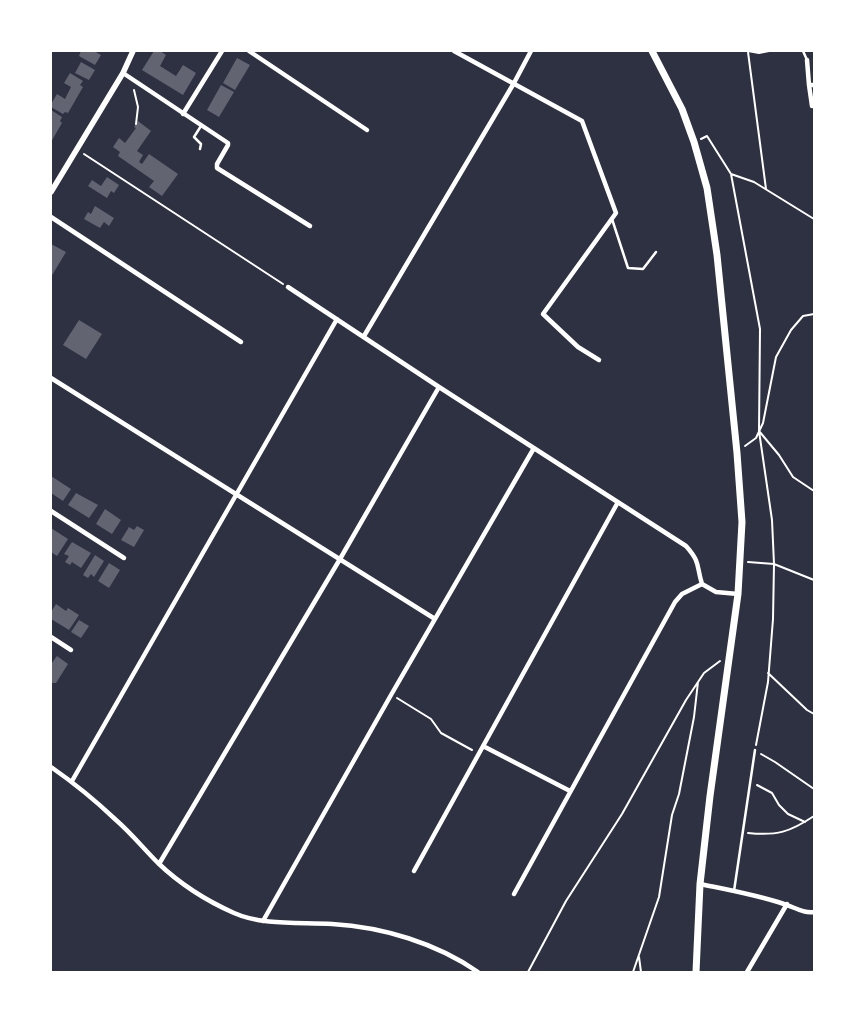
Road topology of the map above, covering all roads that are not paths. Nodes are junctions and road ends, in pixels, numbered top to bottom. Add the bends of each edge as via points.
1 (133, 51) edge
2 (222, 51) edge
3 (248, 51) edge
4 (454, 51) edge
5 (531, 51) edge
6 (652, 51) edge
7 (803, 51) edge
8 (807, 60) joint
9 (123, 73) junction
10 (514, 84) junction
11 (812, 85) edge
12 (812, 106) dead end
13 (183, 114) junction
14 (201, 126) junction
15 (367, 130) dead end
16 (200, 150) dead end
17 (51, 192) edge
18 (51, 217) edge
19 (612, 218) junction
20 (310, 226) dead end
21 (656, 252) dead end
22 (288, 287) road end
23 (337, 319) junction
24 (364, 336) junction
25 (242, 342) dead end
26 (599, 360) dead end
27 (51, 378) edge
28 (439, 387) junction
29 (534, 448) junction
30 (238, 495) junction
31 (618, 502) junction
32 (51, 511) edge
33 (124, 558) dead end
34 (340, 559) junction
35 (702, 584) junction
36 (738, 594) junction
37 (435, 619) junction
38 (51, 637) edge
39 (71, 650) dead end
40 (483, 746) junction
41 (755, 750) road end
42 (51, 767) edge
43 (72, 781) junction
44 (570, 791) junction
45 (159, 864) junction
46 (414, 871) dead end
47 (700, 884) junction
48 (734, 890) junction
49 (514, 894) dead end
50 (787, 904) junction
51 (814, 912) edge
52 (263, 921) junction
53 (478, 972) edge
54 (696, 972) edge
55 (747, 972) edge

1 - 9 street
2 - 13 street
3 - 15 street
4 - 10 street
5 - 10 street
6 - 36 main road via 682,109 707,188 737,452 742,522
7 - 8 lane
8 - 11 street
9 - 13 street
9 - 17 street
10 - 19 street via 582,122 616,213
10 - 24 street
11 - 12 street
13 - 14 street
14 - 16 lane via 194,137 201,146
14 - 20 street via 228,143 218,168
18 - 25 street
19 - 21 lane via 628,268 643,269
19 - 26 street via 543,314 578,347
22 - 23 street
23 - 24 street
23 - 30 street
24 - 28 street
27 - 30 street
28 - 29 street
28 - 34 street
29 - 31 street
29 - 37 street
30 - 34 street
30 - 43 street
31 - 35 street via 686,546 696,557
31 - 40 street
32 - 33 street
34 - 37 street
34 - 45 street
35 - 36 street via 716,592
35 - 44 street via 682,594 675,602
36 - 47 main road
37 - 52 street
38 - 39 street
40 - 44 street
40 - 46 street
41 - 48 lane
42 - 43 street
43 - 45 street via 117,820
44 - 49 street
45 - 52 street via 210,902 236,914
47 - 48 street
47 - 54 main road
48 - 50 street
50 - 51 street via 808,913
50 - 55 street
52 - 53 street via 335,924 394,933 461,960

